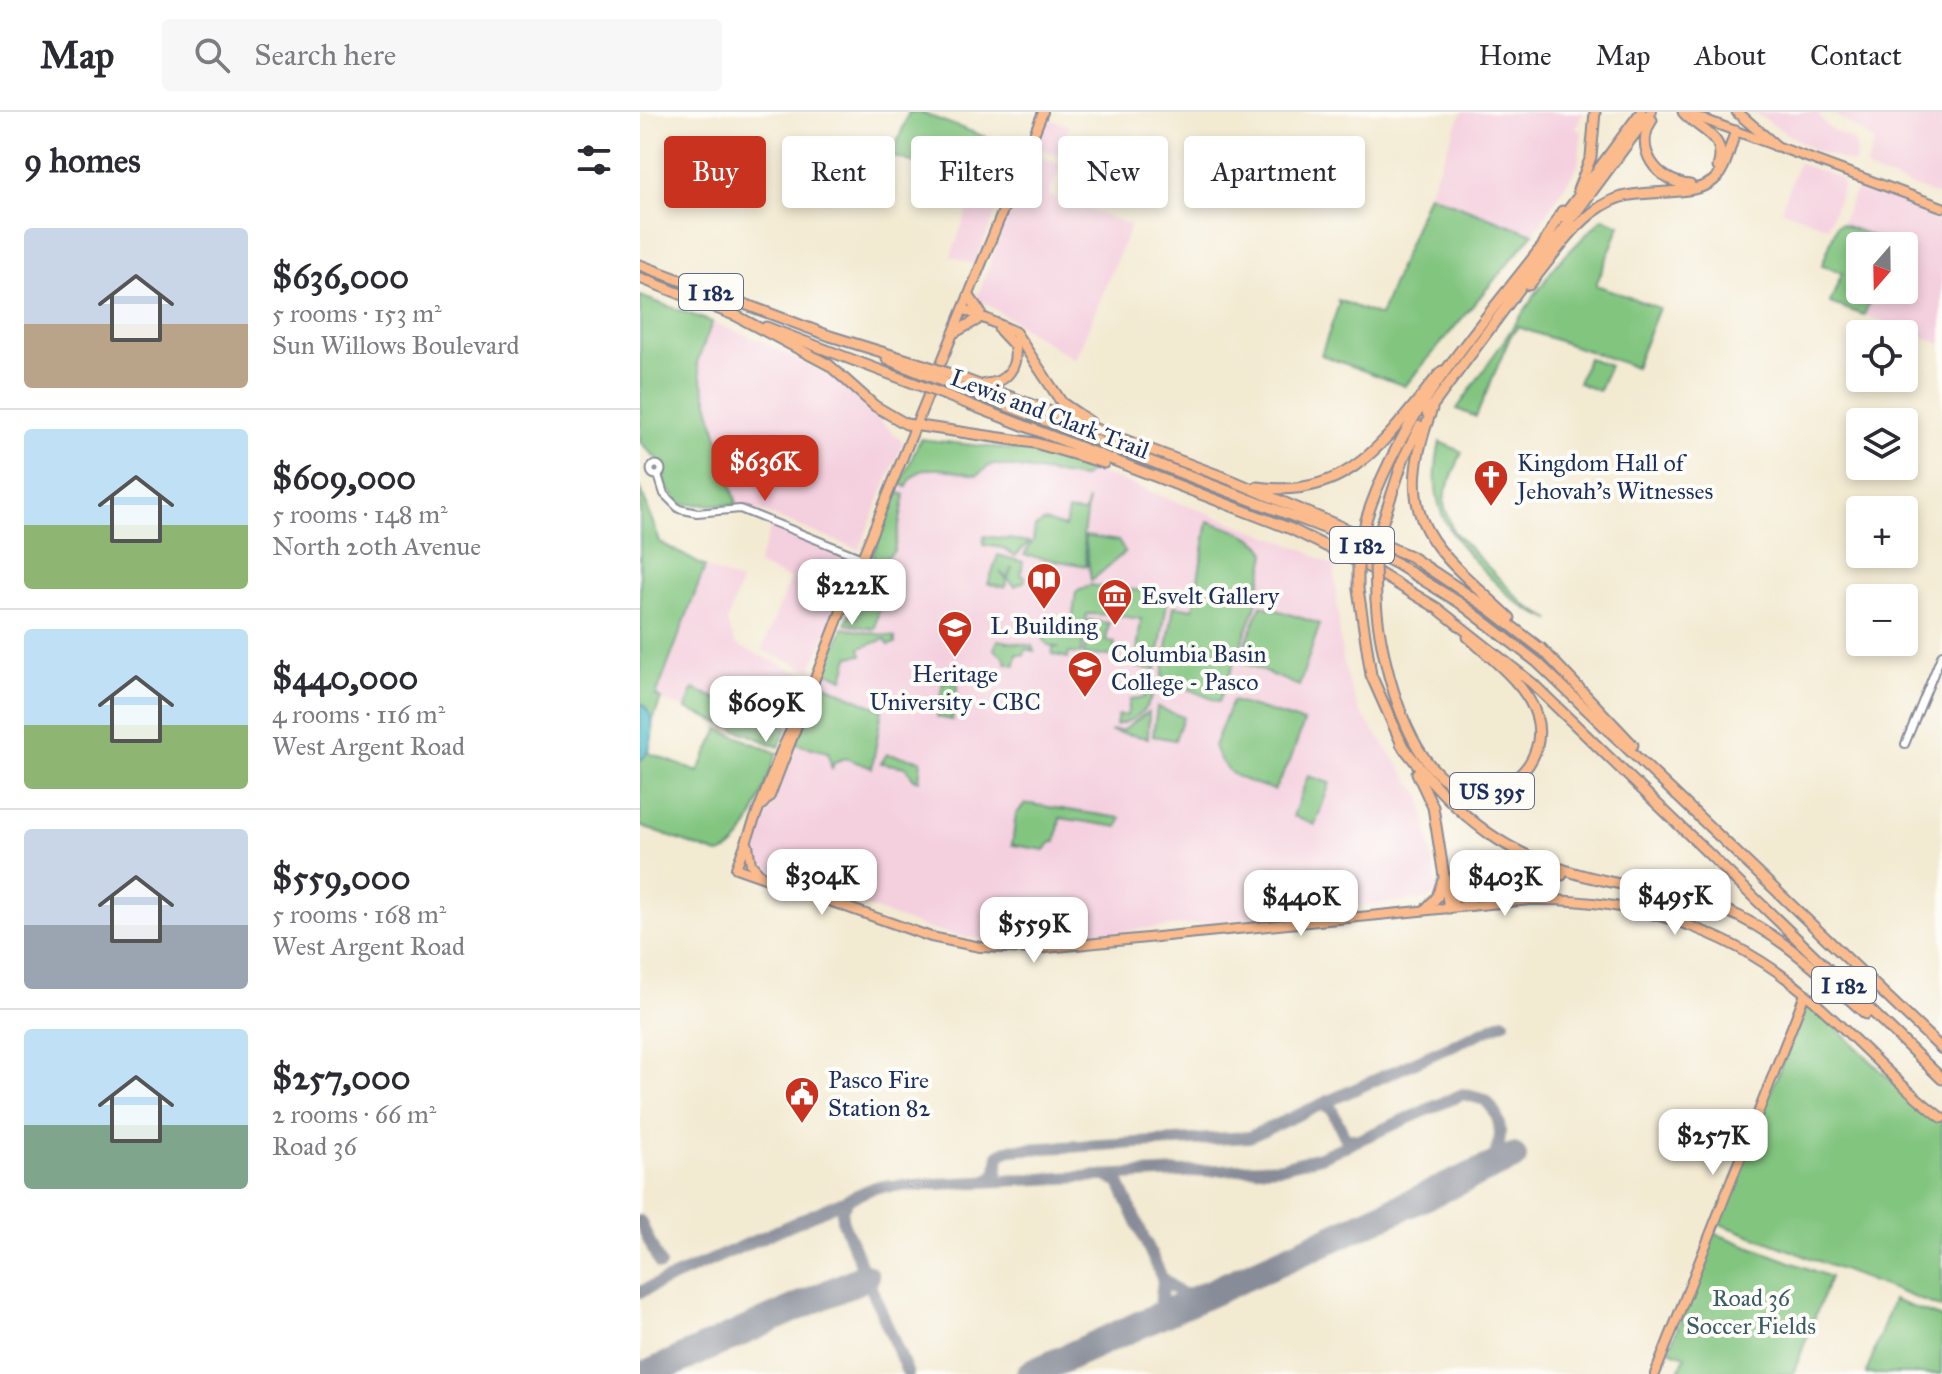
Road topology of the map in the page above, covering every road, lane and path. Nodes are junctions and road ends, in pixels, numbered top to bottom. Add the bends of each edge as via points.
1 (1043, 112) edge
2 (1595, 112) edge
3 (1641, 112) edge
4 (1653, 112) edge
5 (1684, 112) edge
6 (1737, 112) edge
7 (1736, 131) junction
8 (1776, 146) junction
9 (1942, 207) edge
10 (1543, 245) junction
11 (640, 265) edge
12 (640, 278) edge
13 (1517, 294) junction
14 (969, 296) junction
15 (963, 312) junction
16 (731, 313) junction
17 (1491, 313) junction
18 (981, 319) junction
19 (955, 332) junction
20 (952, 379) junction
21 (1432, 409) junction
22 (916, 426) junction
23 (1129, 441) junction
24 (658, 475) dead end
25 (1231, 480) junction
26 (1250, 512) junction
27 (862, 558) junction
28 (1437, 608) junction
29 (1545, 652) junction
30 (1942, 654) edge
31 (1401, 744) junction
32 (1905, 744) dead end
33 (1704, 821) junction
34 (748, 841) junction
35 (765, 878) junction
36 (1444, 879) junction
37 (1603, 881) junction
38 (1453, 890) junction
39 (1472, 905) junction
40 (1449, 908) junction
41 (1425, 910) junction
42 (1805, 994) junction
43 (1942, 1049) edge
44 (1942, 1082) edge
45 (1942, 1118) edge
46 (1655, 1374) edge

1 - 14 main road
2 - 10 highway via 1586,172
3 - 10 highway
4 - 5 highway via 1644,135 1647,157 1674,181 1695,185 1714,173 1720,151 1714,136
4 - 13 highway, US 395
5 - 7 main road
6 - 8 highway
7 - 8 main road
7 - 13 highway via 1711,183 1697,189 1637,192 1607,202
8 - 9 main road
10 - 17 highway
11 - 20 highway, I 182, bridge
12 - 16 highway, Lewis and Clark Trail / I 182
13 - 21 highway, US 395
14 - 15 main road
14 - 18 highway
15 - 18 highway
15 - 19 main road
16 - 22 highway via 829,365 881,410
16 - 26 highway, Lewis and Clark Trail / I 182, bridge
17 - 25 highway via 1352,470 1294,490
17 - 31 highway, bridge via 1399,441 1366,520 1358,556 1371,675
18 - 19 highway
18 - 20 highway via 1009,336 1016,354 1013,368 991,384
18 - 23 highway via 1015,332 1062,403
19 - 22 main road
20 - 23 highway, Lewis and Clark Trail
20 - 33 highway, I 182 via 1304,519 1397,564 1519,647
21 - 28 highway, US 395, bridge via 1404,457 1375,562 1388,680 1430,764 1455,786 1489,791 1506,786 1534,759 1537,716 1524,693
21 - 29 highway via 1415,468 1416,500 1426,530 1450,565
22 - 26 highway via 1057,448
22 - 27 main road
23 - 25 highway, Lewis and Clark Trail
24 - 27 street via 664,494 679,509 740,509
25 - 29 highway via 1410,556
26 - 28 highway, Lewis and Clark Trail / I 182 via 1374,570
27 - 34 main road
28 - 44 highway, I 182 via 1532,683
29 - 33 highway
30 - 32 street
31 - 36 highway via 1433,807
31 - 37 highway via 1439,793 1497,840 1552,867
33 - 43 highway, I 182
34 - 35 main road via 751,864
34 - 35 main road via 736,868
35 - 41 main road via 915,932 980,947 1046,948
36 - 40 highway
36 - 41 highway
37 - 38 highway via 1473,861 1458,870
37 - 44 highway via 1700,900 1766,931
38 - 39 highway
38 - 40 highway
39 - 40 main road
39 - 42 main road via 1565,900 1658,914 1731,944
40 - 41 main road
42 - 45 main road
42 - 46 main road

